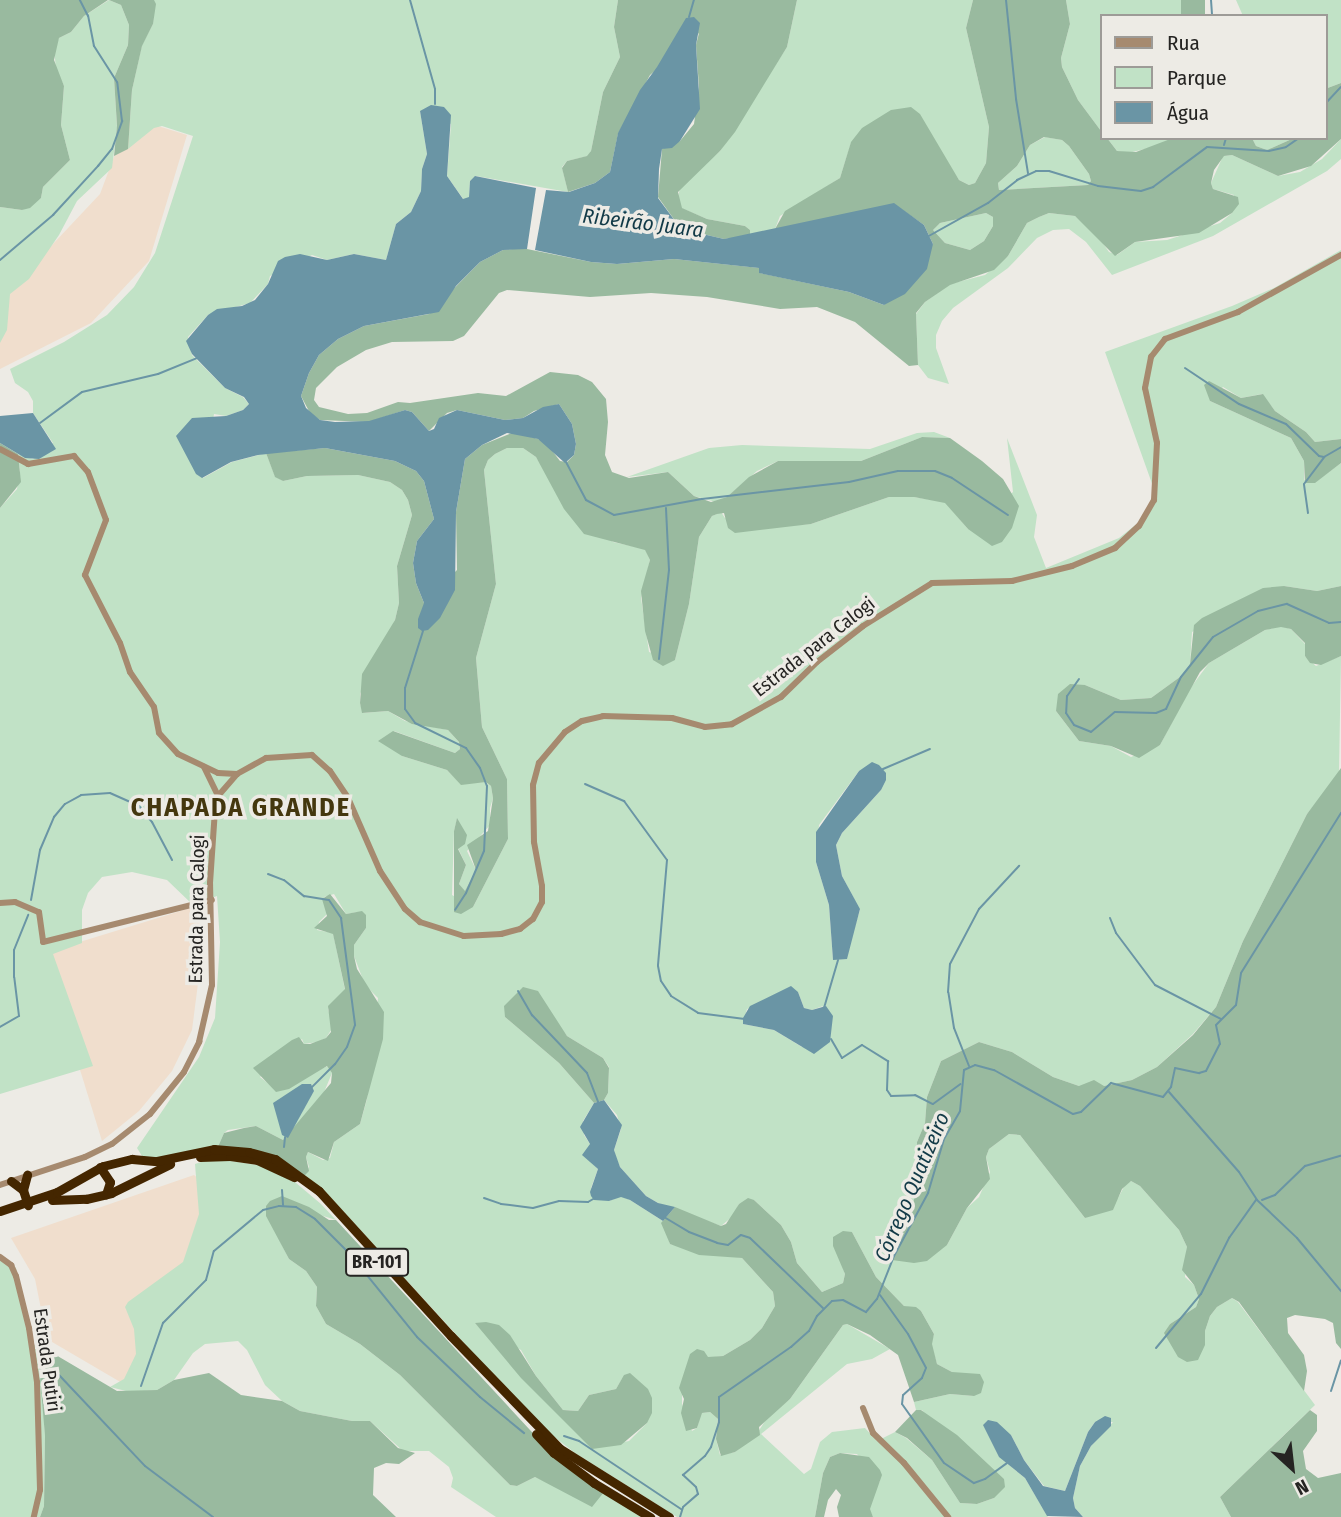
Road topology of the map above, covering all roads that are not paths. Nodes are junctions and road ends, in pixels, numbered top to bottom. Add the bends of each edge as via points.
1 (1341, 254) edge
2 (0, 449) edge
3 (204, 767) junction
4 (237, 774) junction
5 (218, 796) junction
6 (212, 900) junction
7 (0, 903) edge
8 (100, 1167) junction
9 (27, 1175) junction
10 (11, 1181) junction
11 (0, 1185) edge
12 (23, 1190) junction
13 (106, 1194) junction
14 (28, 1204) junction
15 (0, 1211) edge
16 (0, 1216) edge
17 (0, 1256) edge
18 (863, 1408) dead end
19 (34, 1517) edge
20 (650, 1517) edge
21 (668, 1517) edge
22 (948, 1517) edge

1 - 4 street, Estrada para Calogi via 1238,312 1166,339 1150,358 1145,388 1157,443 1154,500 1139,526 1115,548 1072,566 1012,581 932,583 863,626 781,698 732,724 705,727 672,718 603,716 582,721 565,732 539,763 533,785 542,902 533,919 520,929 464,936 419,922 380,871 348,798 330,771 312,755 266,758
2 - 3 street via 28,464 74,456 88,472 106,520 85,575 130,672 155,707 159,733 178,754
3 - 4 street
3 - 5 street
4 - 5 street, Estrada para Calogi
5 - 6 street, Estrada para Calogi
6 - 7 street via 43,942 39,912 15,902
6 - 9 street, Estrada para Calogi via 208,1016 184,1072 150,1114 112,1144
8 - 13 highway via 110,1182
8 - 14 highway, BR-101
8 - 21 highway, BR-101 via 132,1158 157,1161 222,1149 275,1159 319,1191 559,1448
9 - 10 street, Estrada para Calogi
9 - 12 highway
10 - 11 street, Estrada para Calogi
10 - 12 highway
12 - 14 highway
13 - 14 highway, BR-101
13 - 20 highway, BR-101 via 132,1185 159,1167 207,1156 257,1160 295,1177 323,1201 554,1452
14 - 15 highway, BR-101
14 - 16 highway, BR-101
17 - 19 street, Estrada Putiri via 16,1276 37,1382 40,1490
18 - 22 street via 873,1433

